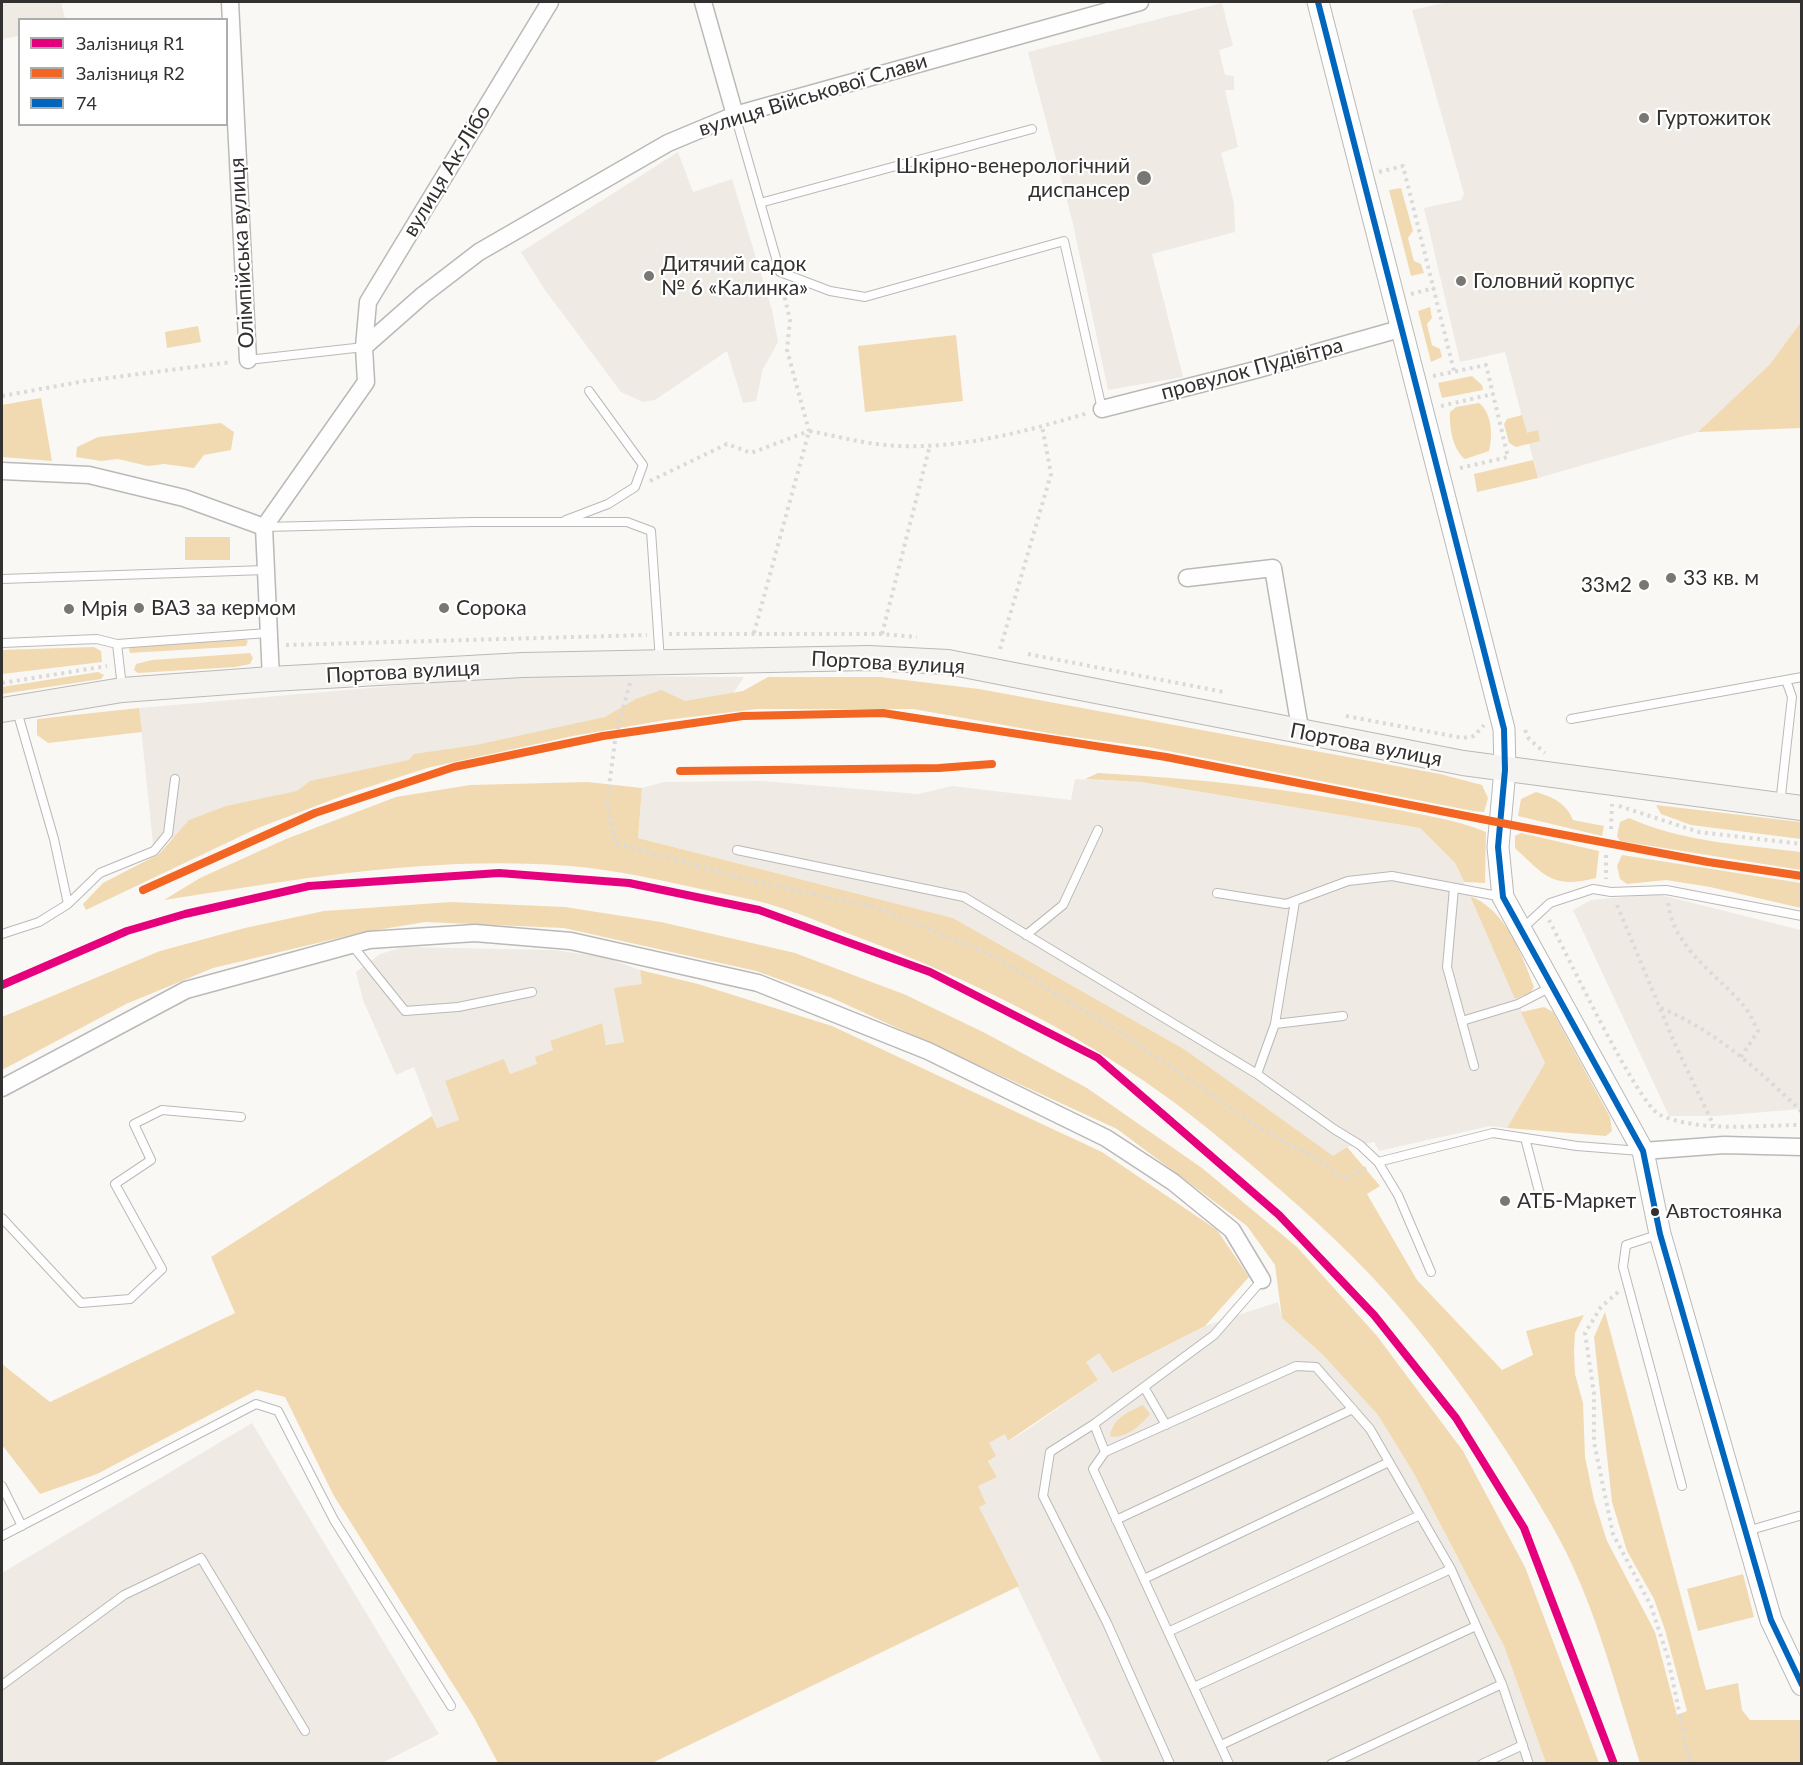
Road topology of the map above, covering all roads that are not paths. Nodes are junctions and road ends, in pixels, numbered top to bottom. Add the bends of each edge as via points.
1 (230, 2) edge
2 (550, 2) edge
3 (703, 2) edge
4 (1140, 2) edge
5 (1317, 2) edge
6 (735, 115) junction
7 (1032, 129) dead end
8 (760, 203) junction
9 (1403, 328) junction
10 (364, 347) junction
11 (248, 360) joint
12 (589, 390) dead end
13 (1102, 409) joint
14 (2, 471) edge
15 (560, 522) junction
16 (264, 527) junction
17 (265, 570) junction
18 (1187, 578) dead end
19 (2, 579) edge
20 (268, 633) junction
21 (2, 643) edge
22 (117, 644) junction
23 (660, 661) junction
24 (1802, 677) edge
25 (271, 679) junction
26 (1786, 680) junction
27 (122, 690) junction
28 (9, 709) edge
29 (1571, 718) dead end
30 (1301, 734) junction
31 (1505, 770) junction
32 (175, 779) dead end
33 (1791, 807) edge
34 (1098, 830) dead end
35 (737, 850) dead end
36 (1454, 888) junction
37 (1217, 893) dead end
38 (1503, 897) junction
39 (1295, 901) junction
40 (68, 904) junction
41 (1802, 916) edge
42 (1519, 932) junction
43 (2, 934) edge
44 (1026, 935) junction
45 (352, 944) junction
46 (1551, 987) junction
47 (532, 992) dead end
48 (1343, 1016) dead end
49 (1462, 1021) junction
50 (1275, 1024) junction
51 (1474, 1066) dead end
52 (1257, 1074) junction
53 (2, 1088) edge
54 (241, 1118) dead end
55 (1525, 1138) junction
56 (1802, 1147) edge
57 (1642, 1151) junction
58 (1378, 1162) junction
59 (1542, 1203) dead end
60 (2, 1218) edge
61 (1660, 1234) junction
62 (1431, 1272) dead end
63 (1262, 1280) joint
64 (1144, 1387) junction
65 (1353, 1409) junction
66 (1094, 1424) junction
67 (1166, 1425) junction
68 (1105, 1452) junction
69 (1389, 1462) junction
70 (2, 1486) edge
71 (1682, 1486) dead end
72 (1420, 1515) junction
73 (1802, 1515) edge
74 (1116, 1520) junction
75 (22, 1526) junction
76 (1746, 1531) junction
77 (2, 1536) edge
78 (1451, 1569) junction
79 (1144, 1580) junction
80 (1476, 1626) junction
81 (1168, 1632) junction
82 (1502, 1684) junction
83 (2, 1685) edge
84 (1802, 1685) edge
85 (1194, 1687) junction
86 (451, 1706) dead end
87 (305, 1731) dead end
88 (1221, 1745) junction
89 (1522, 1745) junction
90 (1170, 1764) edge
91 (1229, 1764) edge
92 (1331, 1764) edge
93 (1482, 1764) edge
94 (1529, 1764) edge

1 - 11 street, Олімпійська вулиця
2 - 10 street, вулиця Ак-Лібо via 368,302
3 - 6 street
4 - 6 street, вулиця Військової Слави
5 - 9 street
6 - 8 lane
6 - 10 street, вулиця Військової Слави via 668,143 479,252
7 - 8 lane
8 - 13 lane via 780,272 830,291 865,297 1064,241
9 - 13 street, провулок Пудівітра
9 - 31 street via 1504,729
10 - 11 lane
10 - 16 street via 366,382
12 - 15 lane via 643,465 636,487 608,504
14 - 16 street via 89,475 184,498
15 - 16 lane
15 - 23 lane via 627,522 651,531
16 - 17 street
17 - 19 lane
17 - 20 street
18 - 30 street via 1273,568
20 - 22 lane
20 - 25 street
21 - 22 lane via 97,639
22 - 27 lane
23 - 25 main road, Портова вулиця
23 - 30 main road, Портова вулиця via 869,658 948,662
24 - 26 lane
25 - 27 main road, Портова вулиця
26 - 29 lane
26 - 33 lane via 1792,697
27 - 28 main road, Портова вулиця
28 - 40 lane via 54,839
30 - 31 main road, Портова вулиця
31 - 33 main road, Портова вулиця
31 - 38 street via 1498,847
32 - 40 lane via 168,834 154,850 100,873
34 - 44 lane via 1063,905
35 - 44 lane via 964,897
36 - 38 lane
36 - 39 lane via 1392,876 1348,881
36 - 49 lane via 1447,967
37 - 39 lane via 1286,904
38 - 42 street
39 - 50 lane
40 - 43 lane via 39,922
41 - 42 lane via 1666,890 1593,889 1550,903
42 - 46 street
44 - 52 lane
45 - 47 lane via 405,1011 458,1007
45 - 53 street via 186,990
45 - 63 street via 475,933 571,941 758,983 928,1051 1106,1138 1173,1182 1233,1230
46 - 49 lane via 1518,1004
46 - 57 street
48 - 50 lane
49 - 51 lane
50 - 52 lane
52 - 58 lane via 1360,1145
54 - 60 lane via 162,1110 134,1124 151,1160 115,1184 162,1269 130,1299 81,1303
55 - 57 lane
55 - 58 lane via 1493,1133
55 - 59 lane
56 - 57 street via 1724,1145
57 - 61 street
58 - 62 lane via 1398,1195
61 - 71 lane via 1626,1245 1623,1267
61 - 76 street
63 - 64 lane via 1214,1335
64 - 66 lane
64 - 67 lane
65 - 67 lane via 1316,1366 1296,1366
65 - 69 lane via 1371,1430
65 - 74 lane
66 - 68 lane
66 - 90 lane via 1050,1452 1043,1496 1107,1623
67 - 68 lane
68 - 74 lane via 1093,1469
69 - 72 lane
69 - 79 lane
70 - 75 lane
72 - 78 lane
72 - 81 lane
73 - 76 lane
74 - 79 lane
75 - 77 lane
75 - 86 lane via 256,1404 279,1411 334,1520
76 - 84 street via 1771,1620
78 - 80 lane
78 - 85 lane
79 - 81 lane
80 - 82 lane
80 - 88 lane
81 - 85 lane
82 - 89 lane
82 - 92 lane
83 - 87 lane via 124,1595 201,1558
85 - 88 lane
88 - 91 lane
89 - 93 lane
89 - 94 lane

